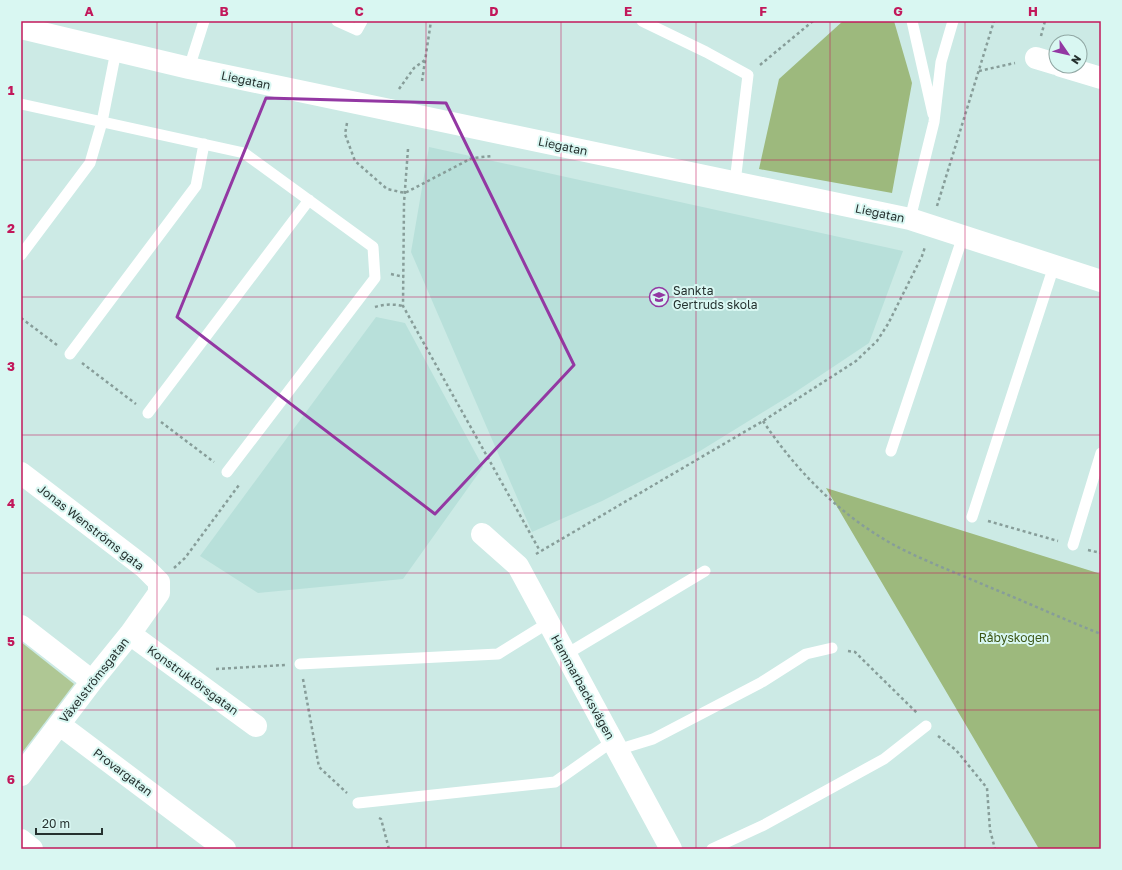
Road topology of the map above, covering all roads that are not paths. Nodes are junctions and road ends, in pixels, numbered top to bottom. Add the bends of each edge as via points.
1 (204, 21) edge
2 (337, 21) edge
3 (362, 21) edge
4 (642, 21) edge
5 (912, 21) edge
6 (952, 21) edge
7 (21, 28) edge
8 (116, 51) junction
9 (1036, 58) dead end
10 (1048, 62) edge
11 (189, 68) junction
12 (1088, 74) edge
13 (1101, 78) edge
14 (21, 104) edge
15 (102, 122) junction
16 (934, 122) junction
17 (204, 144) junction
18 (735, 182) junction
19 (309, 200) junction
20 (910, 219) junction
21 (963, 236) junction
22 (21, 255) edge
23 (1054, 266) junction
24 (1101, 281) edge
25 (70, 354) road end
26 (148, 413) road end
27 (891, 451) dead end
28 (1101, 453) edge
29 (227, 472) road end
30 (21, 473) edge
31 (972, 516) road end
32 (482, 534) dead end
33 (1073, 545) road end
34 (705, 571) dead end
35 (159, 582) joint
36 (548, 623) junction
37 (21, 626) edge
38 (130, 634) junction
39 (832, 648) dead end
40 (565, 655) junction
41 (300, 664) road end
42 (92, 681) junction
43 (60, 725) junction
44 (256, 726) dead end
45 (926, 726) dead end
46 (615, 745) junction
47 (21, 775) edge
48 (358, 803) road end
49 (21, 840) edge
50 (32, 849) edge
51 (225, 849) edge
52 (671, 849) edge
53 (712, 849) edge

1 - 11 lane
2 - 3 lane via 357,30
4 - 18 lane via 748,75
5 - 16 lane
6 - 16 lane via 941,62
7 - 8 street, Liegatan
8 - 11 street, Liegatan
8 - 15 lane
9 - 10 street
11 - 18 street, Liegatan
12 - 13 street
14 - 15 lane
15 - 17 lane
15 - 22 lane via 90,163
16 - 20 lane
17 - 19 lane via 244,153
17 - 25 lane via 196,186
18 - 20 street, Liegatan
19 - 26 lane
19 - 29 lane via 373,246 375,278
20 - 21 street, Liegatan
21 - 23 street, Liegatan
21 - 27 lane
23 - 24 street, Liegatan
23 - 31 lane
28 - 33 lane
30 - 35 street, Jonas Wenströms gata via 144,567
32 - 36 street, Hammarbacksvägen via 518,566
34 - 40 lane
35 - 38 street, Växelströmsgatan via 158,593
36 - 40 street, Hammarbacksvägen
36 - 41 lane via 498,654
37 - 42 street
38 - 42 street, Växelströmsgatan
38 - 44 street, Konstruktörsgatan
39 - 46 lane via 806,654 762,682 653,739
40 - 46 street, Hammarbacksvägen
42 - 43 street, Växelströmsgatan
43 - 47 street, Växelströmsgatan
43 - 51 street, Provargatan
45 - 53 lane via 884,759 764,825
46 - 48 lane via 555,782
46 - 52 street, Hammarbacksvägen
49 - 50 street

